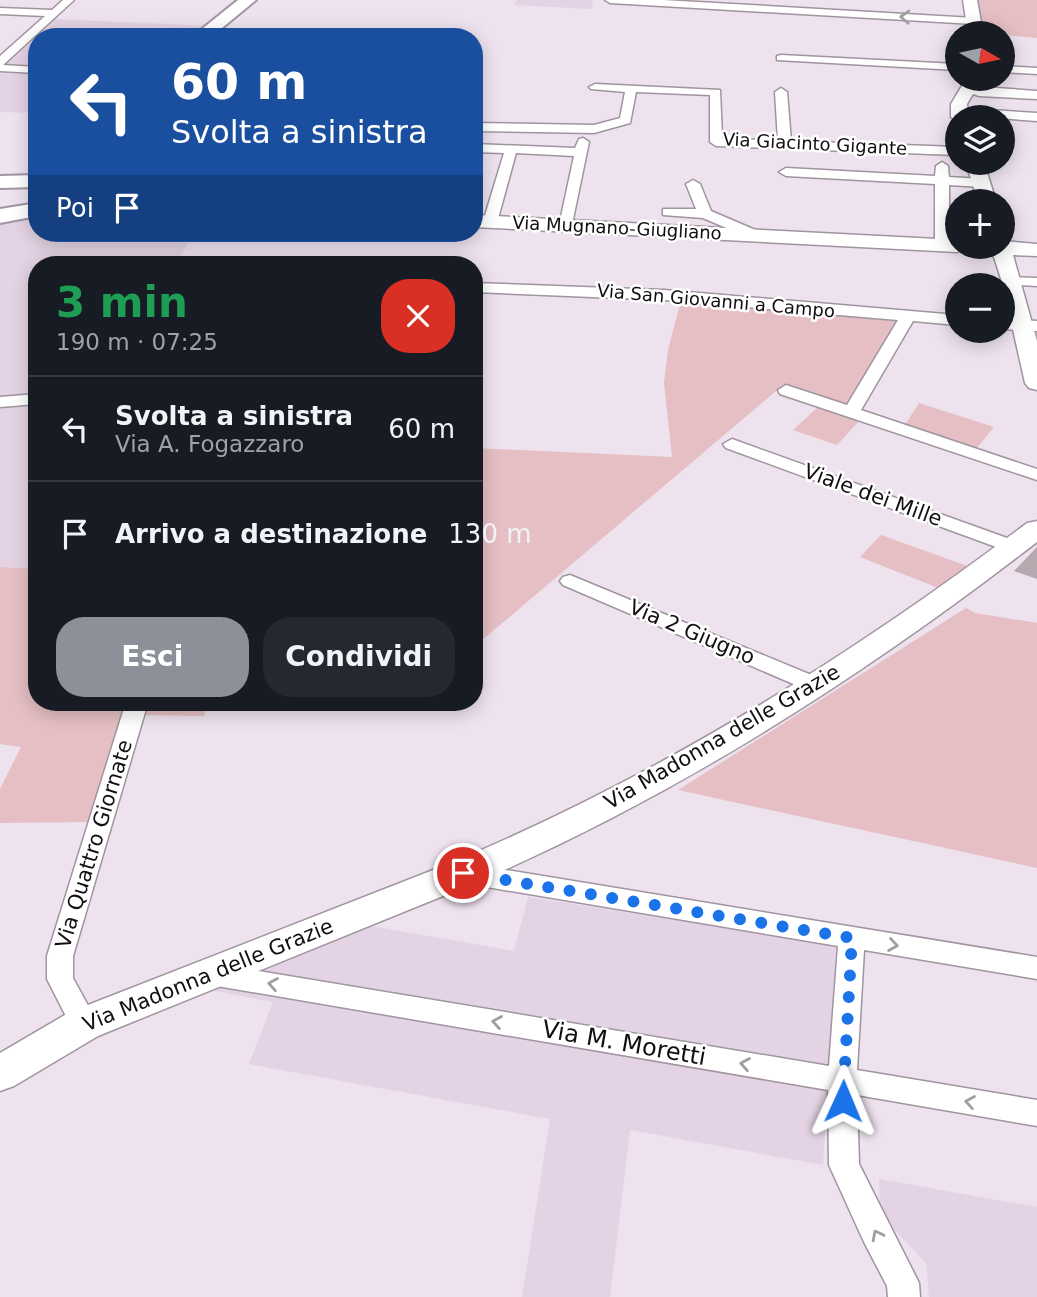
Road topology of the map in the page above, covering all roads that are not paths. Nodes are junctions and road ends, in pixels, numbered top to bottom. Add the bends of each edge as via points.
1 (69, 0) edge
2 (248, 0) edge
3 (261, 0) edge
4 (610, 0) edge
5 (970, 0) edge
6 (0, 11) edge
7 (53, 13) junction
8 (974, 21) edge
9 (945, 24) edge
10 (38, 28) edge
11 (212, 28) edge
12 (227, 28) edge
13 (28, 39) edge
14 (782, 58) dead end
15 (0, 62) edge
16 (945, 66) edge
17 (0, 68) edge
18 (28, 70) edge
19 (1015, 70) edge
20 (1037, 71) edge
21 (595, 87) dead end
22 (631, 88) junction
23 (978, 91) edge
24 (781, 92) dead end
25 (1037, 93) edge
26 (1015, 116) edge
27 (1037, 117) edge
28 (483, 127) edge
29 (785, 145) junction
30 (483, 148) edge
31 (511, 149) junction
32 (942, 150) junction
33 (945, 150) edge
34 (28, 171) edge
35 (786, 172) dead end
36 (979, 175) edge
37 (942, 180) junction
38 (6, 181) edge
39 (28, 181) edge
40 (982, 183) junction
41 (693, 184) dead end
42 (984, 189) edge
43 (945, 204) edge
44 (28, 212) edge
45 (668, 212) dead end
46 (705, 214) junction
47 (3, 217) edge
48 (483, 219) edge
49 (483, 222) edge
50 (566, 226) junction
51 (757, 236) junction
52 (945, 245) edge
53 (1015, 248) edge
54 (1037, 250) edge
55 (1015, 281) edge
56 (1037, 282) edge
57 (483, 287) edge
58 (1015, 301) edge
59 (908, 316) junction
60 (945, 319) edge
61 (1021, 325) edge
62 (1037, 383) edge
63 (786, 390) dead end
64 (28, 400) edge
65 (0, 402) edge
66 (851, 412) junction
67 (732, 444) dead end
68 (1037, 475) edge
69 (1026, 538) edge
70 (570, 581) dead end
71 (813, 684) junction
72 (134, 711) edge
73 (463, 873) junction
74 (852, 938) junction
75 (1037, 968) edge
76 (210, 974) junction
77 (84, 1024) junction
78 (1, 1072) edge
79 (842, 1080) junction
80 (1037, 1113) edge
81 (904, 1297) edge

1 - 7 street
2 - 11 main road
3 - 12 main road
9 -> 4 street
5 - 8 street
6 - 7 street
7 - 10 street
13 - 15 street
14 - 16 street
17 - 18 street
19 - 20 street
21 - 22 street, Via Giacinto Gigante
22 - 28 street via 626,120 594,129
22 - 29 street, Via Giacinto Gigante via 716,92 716,142
23 - 25 street
24 - 29 street
26 - 27 street
29 - 32 street, Via Giacinto Gigante
30 - 31 street
31 - 48 street
31 - 50 street via 582,147
32 - 33 street, Via Giacinto Gigante
32 - 37 street
34 - 38 main road
35 - 37 street
36 - 40 street
37 - 40 street
37 - 43 street
38 - 39 main road
40 - 42 street
41 - 46 street
44 - 47 main road
45 - 46 street
46 - 51 street
49 - 50 street, Via Mugnano-Giugliano
50 - 51 street, Via Mugnano-Giugliano
51 - 52 street, Via Mugnano-Giugliano
53 - 54 street
55 - 56 street
57 - 59 street, Via San Giovanni a Campo via 664,295
58 - 61 street
59 - 60 street, Via San Giovanni a Campo
59 - 66 street
61 - 62 street
63 - 66 street
64 - 65 street
66 - 68 street
67 - 69 street, Viale dei Mille
69 - 71 street, Via Madonna delle Grazie via 948,597
70 - 71 street, Via 2 Giugno
71 - 73 street, Via Madonna delle Grazie via 653,783
72 - 77 street, Via Quattro Giornate via 60,956 60,979
73 - 74 street
73 - 76 street, Via Madonna delle Grazie
74 -> 75 street
74 - 79 street
76 - 77 street, Via Madonna delle Grazie
79 -> 76 street, Via M. Moretti
77 - 78 street, Via Madonna delle Grazie
80 -> 79 street, Via M. Moretti
81 -> 79 street via 903,1283 844,1165

